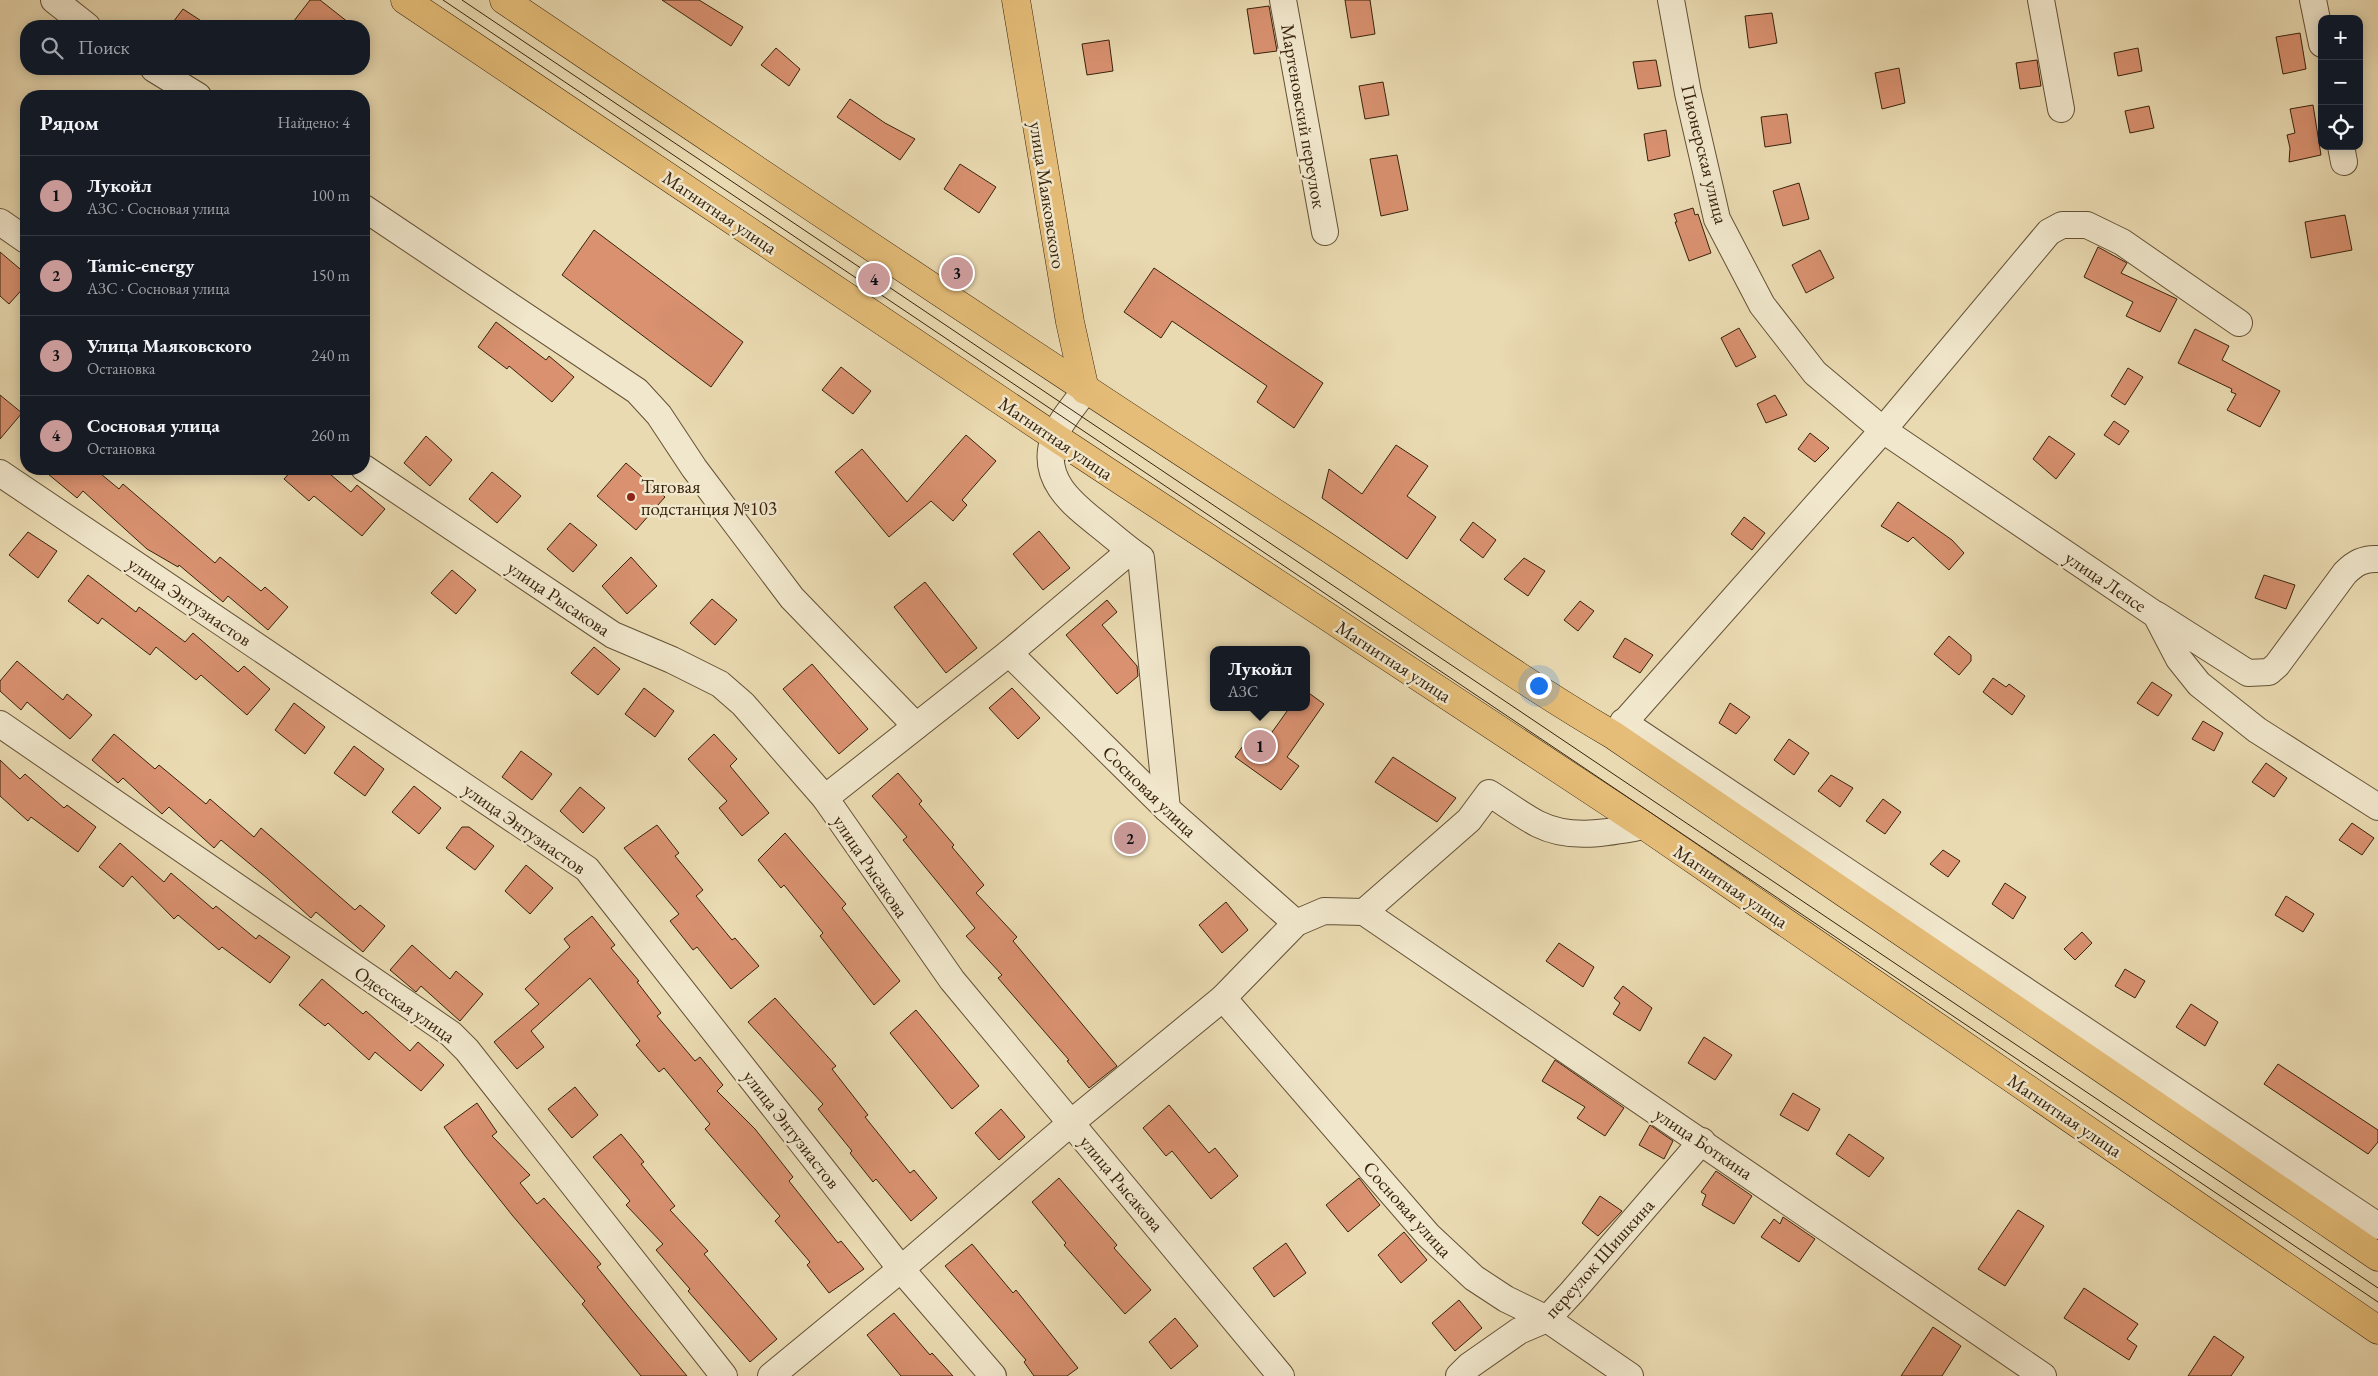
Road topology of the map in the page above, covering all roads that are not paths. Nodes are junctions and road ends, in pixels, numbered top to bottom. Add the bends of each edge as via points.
1 (54, 0) edge
2 (405, 0) edge
3 (504, 0) edge
4 (1016, 0) edge
5 (1284, 0) edge
6 (1671, 0) edge
7 (2041, 0) edge
8 (2313, 0) edge
9 (79, 20) edge
10 (2318, 24) edge
11 (164, 75) edge
12 (188, 90) edge
13 (2061, 109) dead end
14 (370, 212) edge
15 (0, 222) edge
16 (1325, 232) dead end
17 (20, 236) edge
18 (2238, 323) dead end
19 (1085, 390) junction
20 (1883, 430) junction
21 (1055, 436) junction
22 (370, 472) edge
23 (0, 473) edge
24 (1130, 551) junction
25 (2378, 559) edge
26 (2156, 615) junction
27 (1010, 653) junction
28 (0, 724) edge
29 (916, 726) junction
30 (1618, 728) junction
31 (825, 798) junction
32 (2378, 807) edge
33 (1167, 809) junction
34 (1644, 826) junction
35 (1364, 912) junction
36 (1296, 923) junction
37 (1223, 998) junction
38 (1072, 1122) junction
39 (1702, 1141) junction
40 (2378, 1226) edge
41 (2378, 1256) edge
42 (901, 1269) junction
43 (1547, 1319) junction
44 (2378, 1330) edge
45 (724, 1376) edge
46 (771, 1376) edge
47 (993, 1376) edge
48 (1281, 1376) edge
49 (1459, 1376) edge
50 (1630, 1376) edge
51 (2043, 1376) edge

1 - 9 street
2 - 21 main road, Магнитная улица
3 - 19 main road
4 - 19 main road, улица Маяковского via 1070,322
5 - 16 street, Мартеновский переулок
6 - 20 street, Пионерская улица via 1688,94 1717,218 1762,305 1815,373
7 - 13 street
8 - 10 street
11 - 12 street
14 - 29 street via 636,391 659,415 694,468 792,598
15 - 17 street
18 - 20 street via 2137,252 2088,225 2062,224 2037,244
19 - 21 street
19 - 30 main road via 1568,708
20 - 26 street, улица Лепсе
20 - 30 street
21 - 24 street via 1050,454 1051,467 1065,498
21 - 34 main road, Магнитная улица
22 - 31 street, улица Рысакова via 613,635 720,684 743,704
23 - 42 street, улица Энтузиастов via 587,869
24 - 27 street
24 - 33 street via 1141,558
25 - 26 street via 2364,560 2345,573 2269,672 2248,673
26 - 32 street, улица Лепсе via 2179,659 2199,684 2257,730
27 - 29 street
27 - 33 street, Сосновая улица
28 - 45 street, Одесская улица via 451,1034 467,1050
29 - 31 street
30 - 40 street
30 - 41 main road
31 - 38 street, улица Рысакова via 952,980
33 - 36 street, Сосновая улица
34 - 35 street via 1579,834 1557,831 1538,824 1489,793 1469,820
34 - 44 main road, Магнитная улица
35 - 36 street via 1324,911
35 - 39 street, улица Боткина
36 - 37 street
37 - 38 street
37 - 43 street, Сосновая улица via 1428,1235 1474,1278 1506,1299
38 - 42 street
38 - 48 street, улица Рысакова
39 - 43 street, переулок Шишкина
39 - 51 street, улица Боткина
42 - 46 street
42 - 47 street, улица Энтузиастов
43 - 49 street, переулок Шишкина via 1519,1332
43 - 50 street, Сосновая улица

